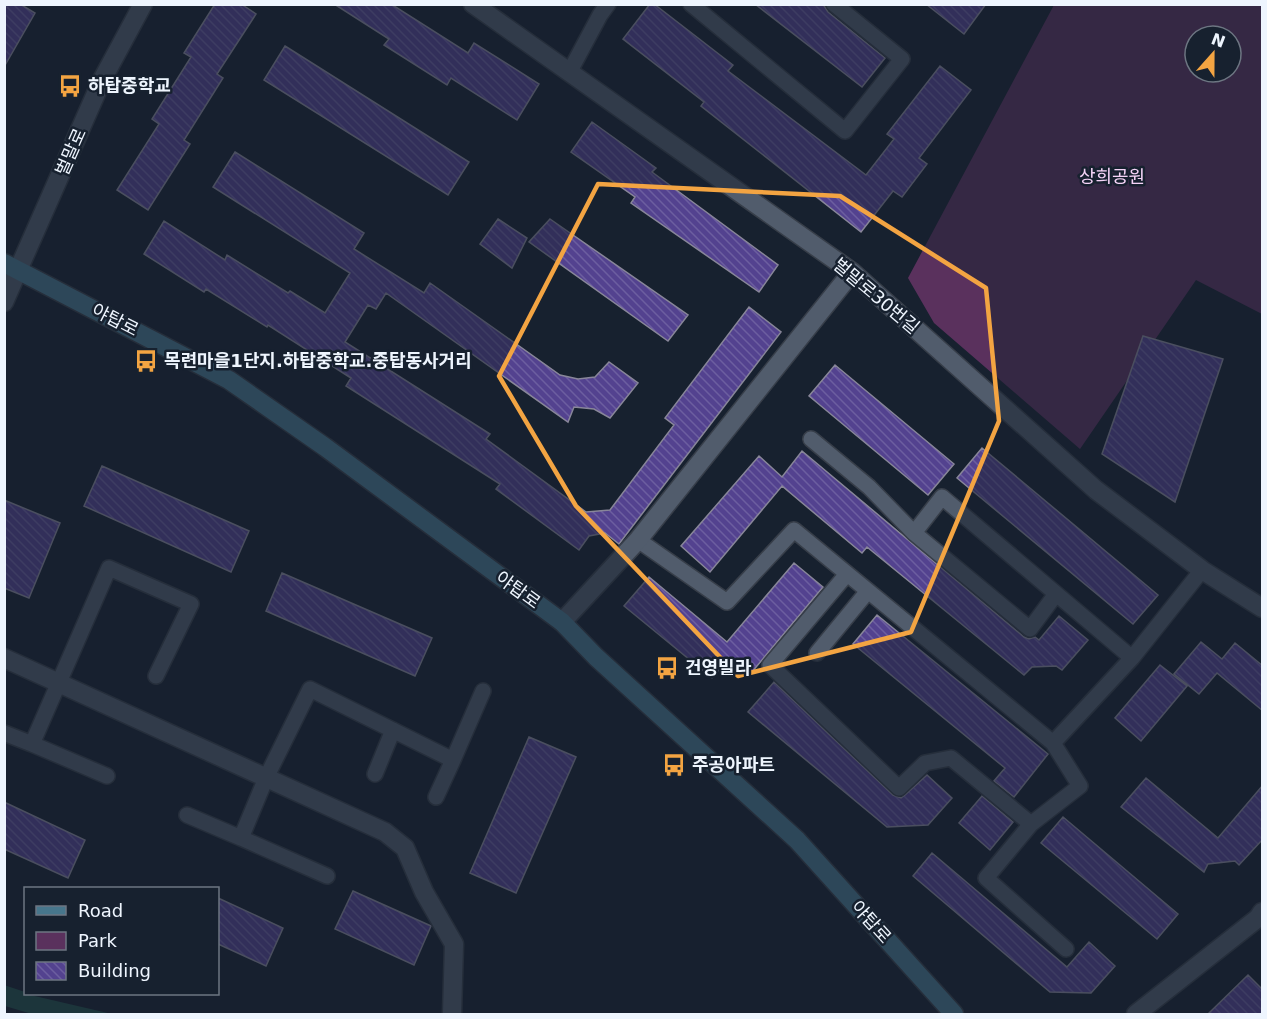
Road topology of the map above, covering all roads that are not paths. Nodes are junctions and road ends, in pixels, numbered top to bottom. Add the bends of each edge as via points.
1 (143, 4) edge
2 (473, 4) edge
3 (608, 4) edge
4 (691, 4) edge
5 (834, 4) edge
6 (570, 71) junction
7 (12, 267) edge
8 (852, 272) junction
9 (4, 302) edge
10 (811, 439) dead end
11 (914, 533) junction
12 (638, 540) junction
13 (1202, 570) junction
14 (847, 574) junction
15 (868, 591) junction
16 (1056, 594) junction
17 (1263, 608) edge
18 (562, 622) junction
19 (817, 653) dead end
20 (4, 658) edge
21 (1132, 658) junction
22 (156, 676) dead end
23 (58, 682) junction
24 (483, 691) dead end
25 (393, 730) junction
26 (4, 732) edge
27 (1053, 743) junction
28 (32, 744) junction
29 (453, 760) junction
30 (375, 774) dead end
31 (107, 776) dead end
32 (266, 778) junction
33 (436, 797) dead end
34 (187, 815) dead end
35 (1031, 824) junction
36 (241, 838) junction
37 (327, 876) dead end
38 (1261, 918) edge
39 (1066, 949) dead end
40 (452, 1005) edge
41 (954, 1014) edge
42 (1136, 1014) edge

1 - 7 street, 벌말로
2 - 6 street, 벌말로30번길
3 - 6 lane
4 - 5 lane via 845,131 902,59
6 - 8 street, 벌말로30번길
7 - 9 street, 벌말로
7 - 18 street, 야탑로 via 229,380
8 - 12 street
8 - 13 street, 벌말로30번길 via 1096,490
10 - 11 lane via 869,487
11 - 16 lane via 1030,629
11 - 16 lane via 942,497
12 - 14 lane via 727,602 794,530
12 - 18 street
13 - 17 street, 벌말로30번길
13 - 21 lane
14 - 15 lane
14 - 35 lane via 770,665 899,788 925,763 951,758
15 - 19 lane
15 - 27 lane
16 - 21 lane
18 - 41 street, 야탑로 via 797,840
20 - 23 street
21 - 27 lane
22 - 23 lane via 191,604 109,568
23 - 28 lane
23 - 32 street
24 - 29 lane
25 - 29 lane
25 - 30 lane
25 - 32 lane via 310,689
26 - 28 lane
27 - 35 lane via 1080,786
28 - 31 lane
29 - 33 lane
32 - 36 lane
32 - 40 street via 385,832 405,848 424,892 454,944
34 - 36 lane
35 - 39 lane via 986,878
36 - 37 lane
38 - 42 street

